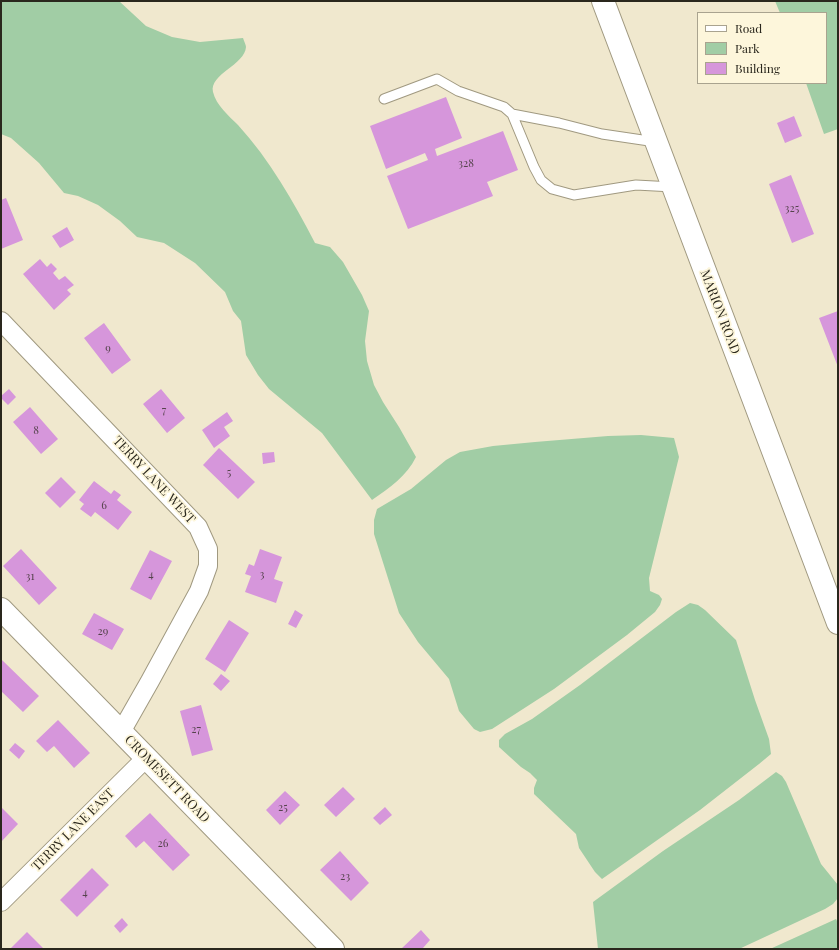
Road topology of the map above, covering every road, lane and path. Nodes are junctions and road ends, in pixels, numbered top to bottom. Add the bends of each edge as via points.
1 (603, 1) edge
2 (384, 99) dead end
3 (512, 114) junction
4 (656, 142) junction
5 (673, 187) junction
6 (1, 321) edge
7 (1, 609) edge
8 (838, 623) edge
9 (121, 732) junction
10 (146, 758) junction
11 (2, 900) edge
12 (333, 949) edge

1 - 4 main road, MARION ROAD
2 - 3 lane via 437,79 458,91 504,107
3 - 4 lane via 602,134
3 - 5 lane via 534,167 541,180 552,189 574,195 636,185
4 - 5 main road, MARION ROAD
5 - 8 main road, MARION ROAD
6 - 9 street, TERRY LANE WEST via 198,527 208,549 208,566 199,591
7 - 9 main road, CROMESETT ROAD
9 - 10 main road, CROMESETT ROAD
10 - 11 street, TERRY LANE EAST
10 - 12 main road, CROMESETT ROAD

